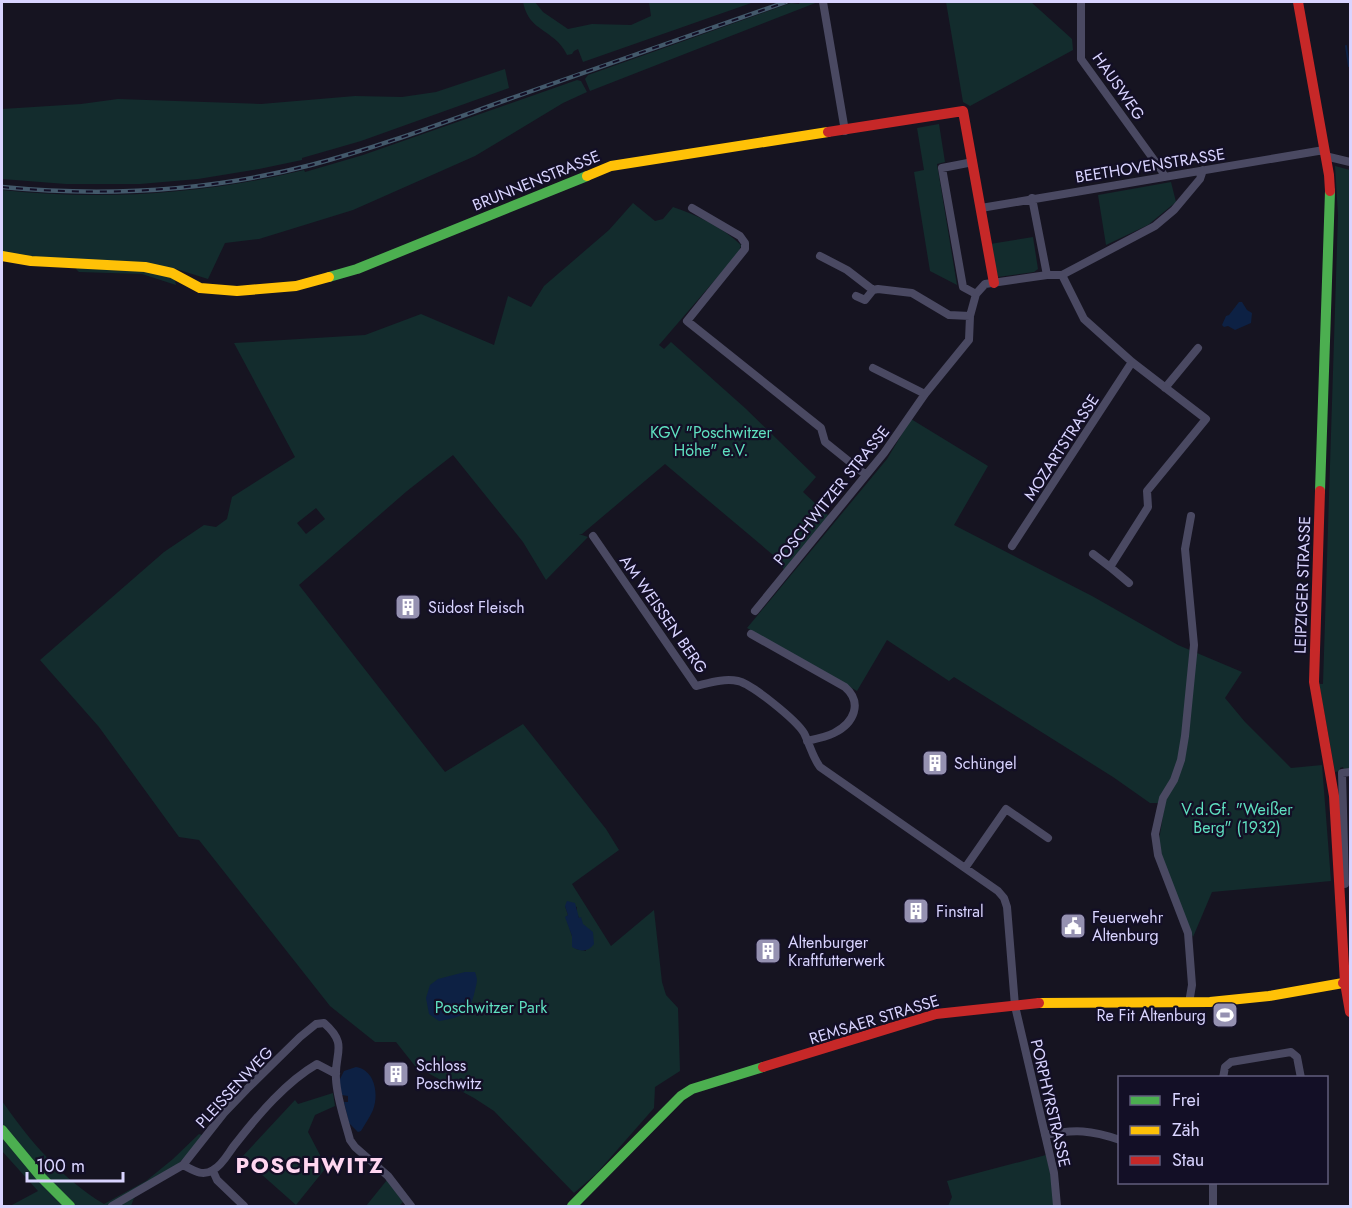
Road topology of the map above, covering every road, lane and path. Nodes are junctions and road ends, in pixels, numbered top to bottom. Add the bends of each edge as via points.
1 (1081, 2) edge
2 (1298, 2) edge
3 (824, 5) edge
4 (845, 130) junction
5 (1325, 153) junction
6 (973, 162) junction
7 (1350, 162) edge
8 (1203, 170) junction
9 (1164, 177) junction
10 (1032, 198) junction
11 (692, 208) dead end
12 (981, 208) junction
13 (2, 256) edge
14 (820, 256) dead end
15 (1047, 275) junction
16 (1062, 275) junction
17 (994, 283) junction
18 (873, 290) junction
19 (976, 294) junction
20 (856, 296) dead end
21 (970, 315) junction
22 (1197, 348) dead end
23 (1132, 362) junction
24 (873, 368) dead end
25 (1165, 388) junction
26 (925, 394) junction
27 (866, 475) junction
28 (1191, 516) dead end
29 (593, 536) dead end
30 (1012, 546) dead end
31 (1093, 554) dead end
32 (1110, 567) junction
33 (1128, 583) dead end
34 (754, 611) dead end
35 (751, 634) dead end
36 (807, 741) junction
37 (1350, 772) edge
38 (1048, 838) dead end
39 (965, 867) junction
40 (1345, 883) edge
41 (1348, 982) edge
42 (1189, 1003) junction
43 (1015, 1006) junction
44 (1350, 1012) edge
45 (336, 1074) junction
46 (1223, 1076) edge
47 (1301, 1076) edge
48 (2, 1130) edge
49 (1045, 1135) junction
50 (1118, 1140) edge
51 (183, 1165) junction
52 (213, 1171) junction
53 (1213, 1184) edge
54 (70, 1206) edge
55 (112, 1206) edge
56 (243, 1206) edge
57 (411, 1206) edge
58 (572, 1206) edge
59 (1057, 1206) edge
60 (1214, 1206) edge

1 - 9 street, HAUSWEG via 1081,59
2 - 5 main road, LEIPZIGER STRASSE
3 - 4 street
4 - 6 main road, BRUNNENSTRASSE via 963,111
4 - 13 main road, BRUNNENSTRASSE via 611,166 357,269 296,286 237,291 200,288 172,273 145,267
5 - 7 street
5 - 8 street, BEETHOVENSTRASSE
5 - 40 main road, LEIPZIGER STRASSE via 1330,197 1314,682
6 - 12 main road
6 - 19 street via 942,168 963,287
8 - 9 street, BEETHOVENSTRASSE
8 - 16 street via 1174,210 1155,226
9 - 10 street, BEETHOVENSTRASSE
10 - 12 street, BEETHOVENSTRASSE
10 - 15 street
11 - 27 street via 740,236 745,249 687,321 821,428 825,442
12 - 17 main road
14 - 18 street
15 - 16 street
15 - 17 street
16 - 23 street via 1084,319
17 - 19 street
18 - 20 street via 865,300
18 - 21 street via 912,293 949,315
19 - 21 street, POSCHWITZER STRASSE
21 - 26 street, POSCHWITZER STRASSE via 969,340
22 - 25 street
23 - 25 street
23 - 30 street, MOZARTSTRASSE
24 - 26 street
25 - 32 street via 1206,419 1147,491 1148,507
26 - 27 street, POSCHWITZER STRASSE
27 - 34 street, POSCHWITZER STRASSE
28 - 42 street via 1185,549 1194,645 1185,736 1181,760 1163,798 1155,834 1158,855 1188,933 1192,985
29 - 36 street, AM WEISSEN BERG via 696,686 740,681 794,720
31 - 32 street
32 - 33 street
35 - 36 street via 845,687 855,698 854,710 840,729
36 - 39 street, AM WEISSEN BERG via 820,767
37 - 40 street, LEIPZIGER STRASSE via 1342,773
38 - 39 street via 1006,808
39 - 43 street, AM WEISSEN BERG via 1004,898
40 - 41 main road, LEIPZIGER STRASSE
41 - 42 main road, REMSAER STRASSE via 1263,998
41 - 44 main road, LEIPZIGER STRASSE
42 - 43 main road, REMSAER STRASSE
43 - 49 street, PORPHYRSTRASSE
43 - 58 main road, REMSAER STRASSE via 936,1014 692,1089
45 - 51 street, PLEISSENWEG via 339,1045 333,1030 324,1023 316,1024 224,1113
45 - 52 street via 317,1064 305,1071 253,1122
45 - 57 street via 350,1140 388,1176
46 - 47 street via 1231,1062 1291,1052 1297,1057
48 - 54 main road
49 - 50 street via 1074,1130
49 - 59 street, PORPHYRSTRASSE
51 - 52 street via 199,1173
51 - 55 street, PLEISSENWEG
52 - 56 street
53 - 60 street

